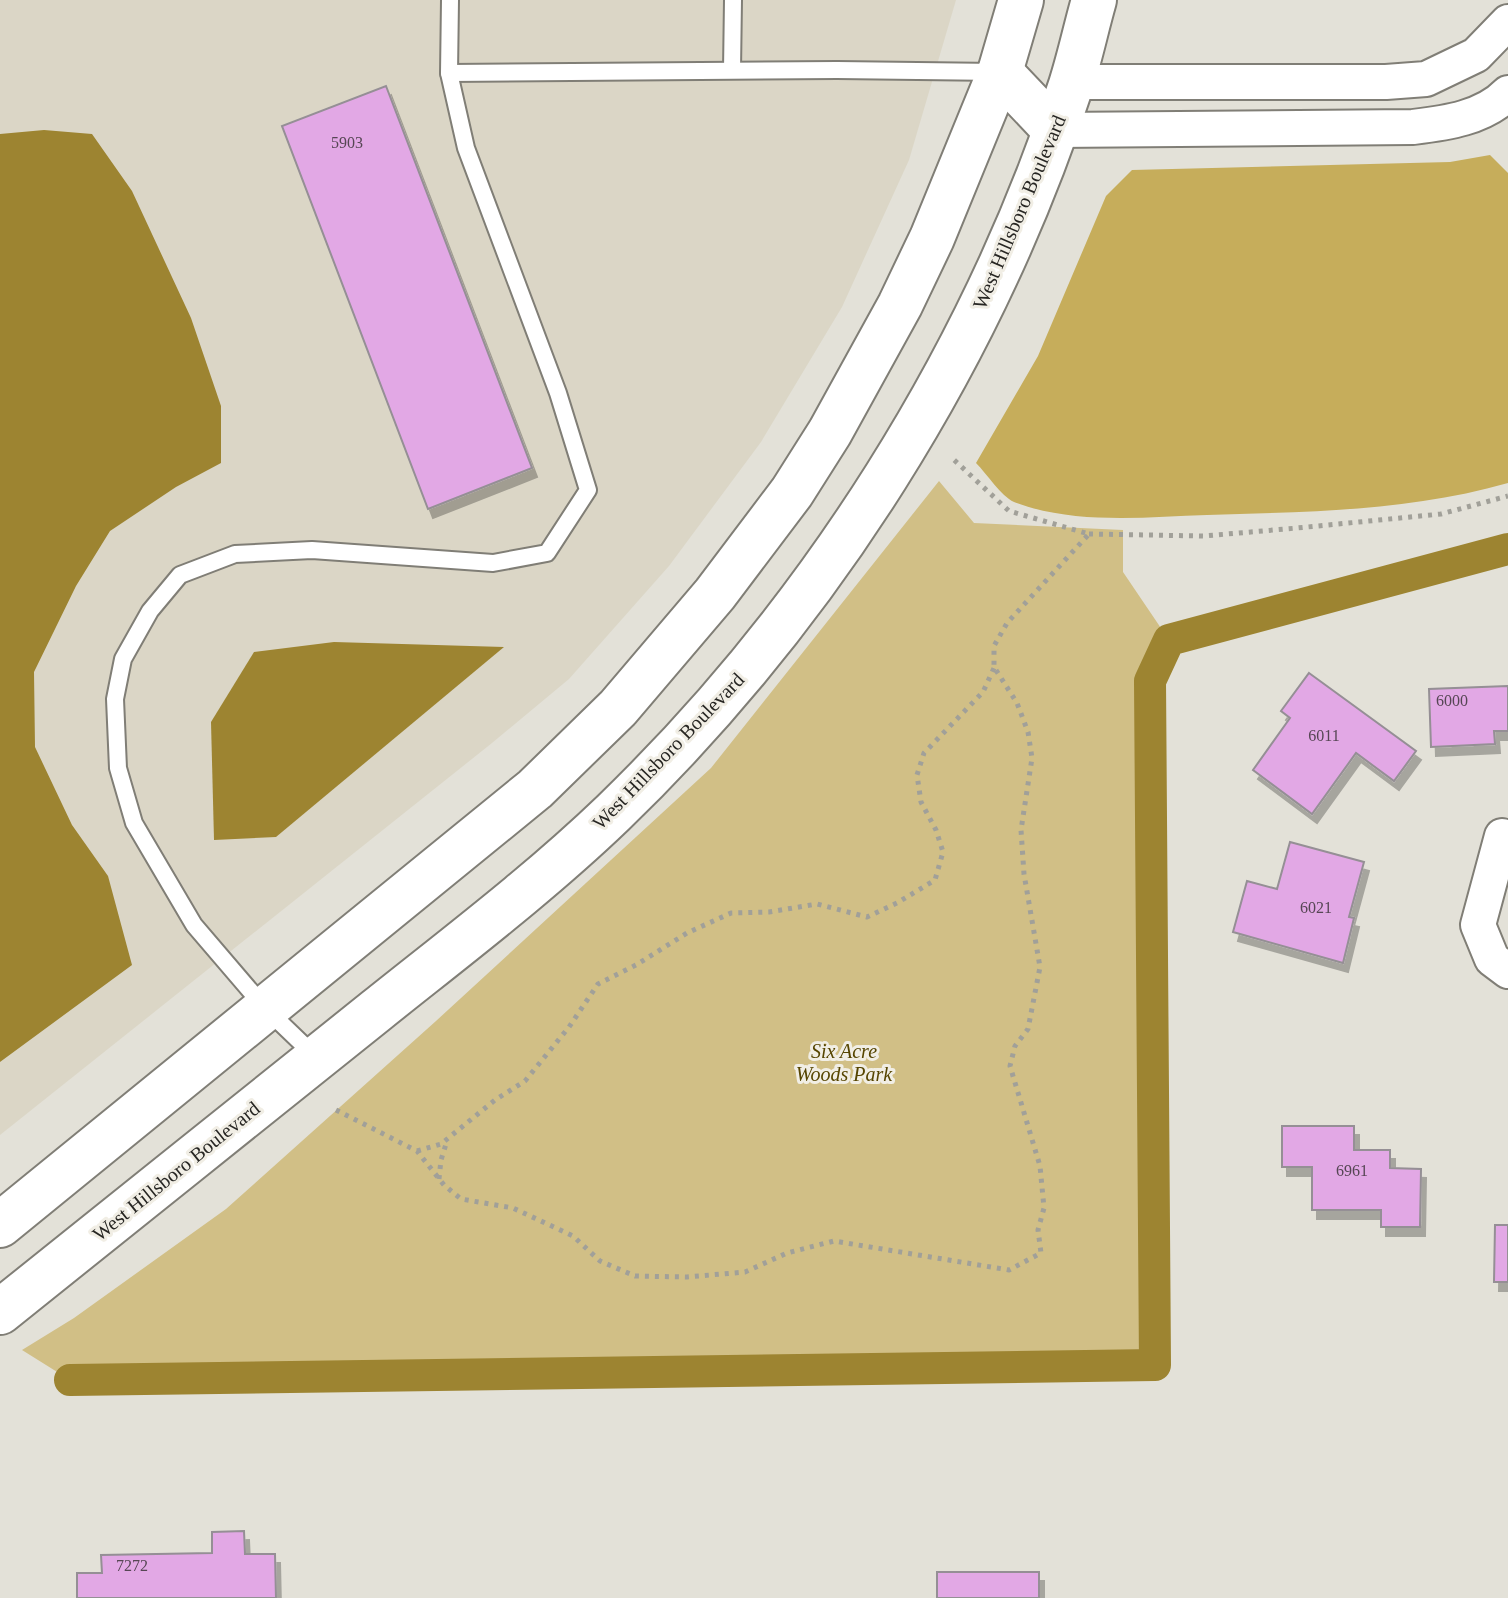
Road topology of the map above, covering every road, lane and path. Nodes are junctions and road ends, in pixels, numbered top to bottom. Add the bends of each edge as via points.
1 (450, 0) edge
2 (733, 0) edge
3 (1021, 0) edge
4 (1094, 0) edge
5 (1495, 0) edge
6 (1508, 10) edge
7 (1508, 22) edge
8 (732, 70) junction
9 (1000, 72) junction
10 (449, 73) junction
11 (1072, 82) junction
12 (1343, 82) junction
13 (1508, 93) edge
14 (1344, 128) junction
15 (1055, 130) junction
16 (952, 458) dead end
17 (1508, 496) edge
18 (1089, 534) junction
19 (994, 667) junction
20 (1502, 836) dead end
21 (1500, 965) edge
22 (265, 1008) junction
23 (317, 1059) junction
24 (336, 1110) dead end
25 (447, 1140) junction
26 (417, 1151) junction
27 (439, 1179) junction
28 (0, 1225) edge
29 (0, 1312) edge

1 - 10 lane
2 - 8 lane
3 - 9 street
4 - 11 street, West Hillsboro Boulevard
5 - 6 street
7 - 12 street via 1476,55 1426,79
8 - 9 lane
8 - 10 lane
9 - 11 street
9 - 15 street
9 - 22 street via 932,238 867,368 792,492 733,570 618,708 535,789
10 - 22 lane via 466,148 553,379 588,490 547,553 493,563 312,550 235,554 180,575 150,611 123,659 115,699 118,768 134,823 194,925
11 - 12 street
11 - 15 street, West Hillsboro Boulevard
12 - 14 street
13 - 14 street via 1497,104 1450,122
14 - 15 street
15 - 23 street, West Hillsboro Boulevard via 1002,259 940,387 770,641 610,816
16 - 18 path via 1009,511
17 - 18 path via 1441,514 1297,528 1204,536
18 - 19 path via 1007,623 994,646
19 - 25 path via 983,692 924,753 917,775 921,802 943,852 935,880 867,917 817,904 731,913 687,933 598,984 525,1081
19 - 27 path via 1017,703 1032,758 1021,830 1040,967 1028,1029 1015,1046 1010,1066 1040,1166 1041,1253 1009,1270 834,1241 787,1253 745,1272 635,1276 600,1261 573,1236 513,1208 461,1199
20 - 21 street via 1478,925
22 - 23 lane
22 - 28 street
23 - 29 street, West Hillsboro Boulevard
24 - 26 path
25 - 26 path
25 - 27 path
26 - 27 path

